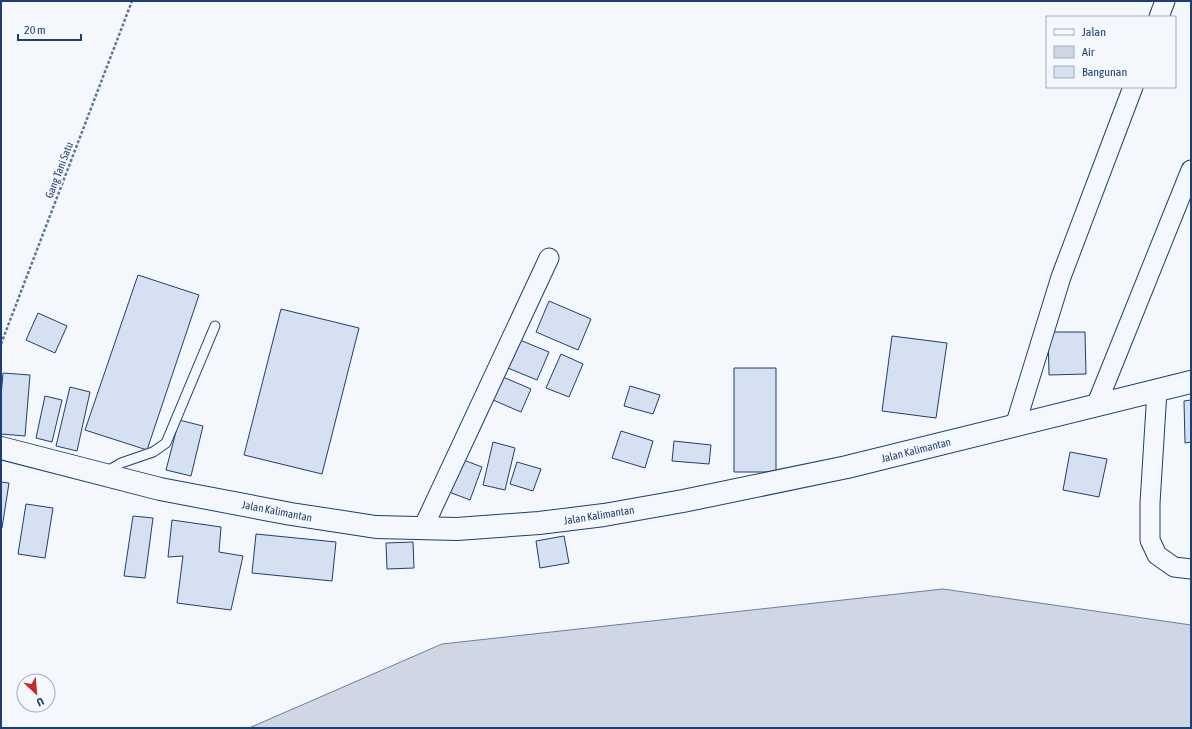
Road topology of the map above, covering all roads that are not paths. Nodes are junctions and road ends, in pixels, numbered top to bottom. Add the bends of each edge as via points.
1 (1166, 1) edge
2 (1159, 16) edge
3 (1133, 88) edge
4 (1191, 170) edge
5 (549, 258) dead end
6 (215, 326) dead end
7 (1191, 382) edge
8 (1157, 391) junction
9 (1096, 406) junction
10 (1015, 426) junction
11 (1, 448) edge
12 (102, 474) junction
13 (423, 528) junction
14 (1191, 569) edge

1 - 2 street
3 - 10 street via 1061,277
4 - 9 street
5 - 13 street
6 - 12 lane via 166,443 153,452 121,462
7 - 8 street, Jalan Kalimantan
8 - 9 street, Jalan Kalimantan
8 - 14 street via 1150,540 1157,554 1174,567
9 - 10 street, Jalan Kalimantan
10 - 13 street, Jalan Kalimantan via 847,467 683,501 539,523
11 - 12 street, Jalan Kalimantan
12 - 13 street, Jalan Kalimantan via 160,489 333,521 376,527

